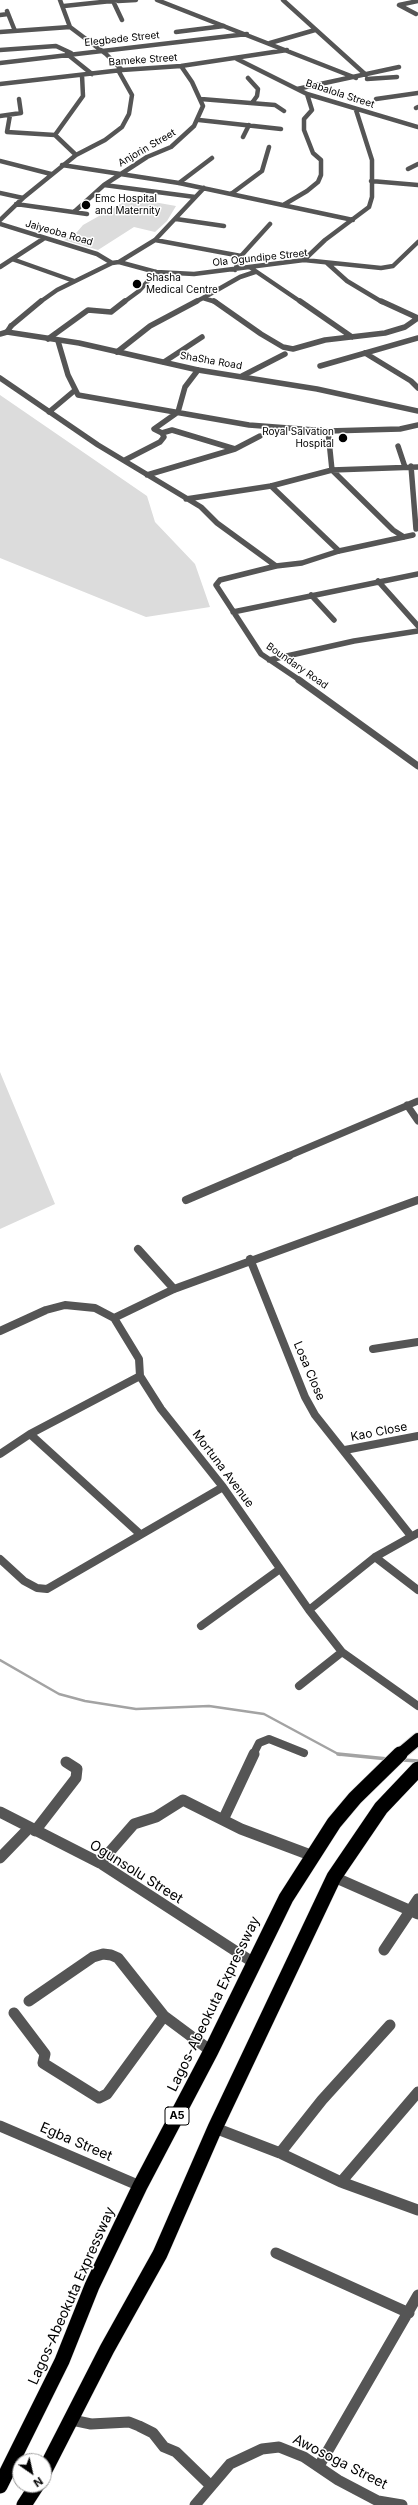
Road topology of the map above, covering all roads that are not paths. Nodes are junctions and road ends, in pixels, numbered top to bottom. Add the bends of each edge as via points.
1 (60, 0) edge
2 (136, 0) edge
3 (157, 0) edge
4 (290, 0) edge
5 (418, 0) edge
6 (117, 1) edge
7 (284, 1) edge
8 (64, 6) junction
9 (416, 14) dead end
10 (0, 15) edge
11 (122, 20) dead end
12 (225, 26) junction
13 (70, 27) junction
14 (315, 30) junction
15 (15, 31) junction
16 (0, 32) edge
17 (176, 32) dead end
18 (247, 34) junction
19 (270, 43) junction
20 (0, 50) edge
21 (101, 50) junction
22 (287, 50) junction
23 (69, 53) junction
24 (238, 59) junction
25 (0, 63) edge
26 (181, 66) junction
27 (399, 67) dead end
28 (120, 70) junction
29 (92, 74) junction
30 (82, 75) junction
31 (366, 76) junction
32 (397, 77) dead end
33 (248, 78) dead end
34 (356, 78) junction
35 (346, 80) junction
36 (0, 84) edge
37 (297, 89) junction
38 (418, 93) edge
39 (307, 94) junction
40 (19, 99) dead end
41 (201, 99) junction
42 (376, 99) dead end
43 (252, 103) junction
44 (356, 110) junction
45 (284, 111) dead end
46 (10, 115) junction
47 (0, 116) edge
48 (198, 120) junction
49 (249, 125) junction
50 (418, 127) edge
51 (281, 129) dead end
52 (55, 135) junction
53 (243, 137) dead end
54 (269, 147) dead end
55 (76, 155) junction
56 (212, 158) dead end
57 (0, 161) edge
58 (418, 164) edge
59 (62, 165) junction
60 (408, 169) dead end
61 (122, 173) junction
62 (51, 174) junction
63 (370, 181) junction
64 (179, 183) junction
65 (418, 184) edge
66 (104, 185) junction
67 (204, 188) junction
68 (0, 193) edge
69 (231, 194) junction
70 (195, 197) junction
71 (23, 198) junction
72 (16, 204) junction
73 (285, 204) junction
74 (74, 212) junction
75 (87, 214) dead end
76 (176, 219) junction
77 (0, 220) edge
78 (353, 220) junction
79 (0, 224) edge
80 (270, 224) dead end
81 (224, 226) dead end
82 (43, 238) junction
83 (155, 240) junction
84 (418, 242) edge
85 (241, 256) junction
86 (12, 260) junction
87 (304, 260) junction
88 (120, 262) junction
89 (112, 263) junction
90 (327, 263) junction
91 (0, 267) edge
92 (235, 270) junction
93 (254, 270) junction
94 (156, 272) junction
95 (74, 281) junction
96 (203, 298) junction
97 (7, 332) junction
98 (0, 334) edge
99 (202, 337) dead end
100 (352, 337) junction
101 (418, 338) edge
102 (48, 339) junction
103 (58, 341) junction
104 (117, 352) junction
105 (365, 353) junction
106 (285, 354) dead end
107 (164, 362) junction
108 (320, 366) dead end
109 (198, 370) junction
110 (242, 376) junction
111 (0, 378) edge
112 (418, 379) edge
113 (411, 381) junction
114 (418, 388) edge
115 (74, 391) junction
116 (418, 411) edge
117 (49, 412) junction
118 (178, 412) junction
119 (418, 425) edge
120 (328, 431) junction
121 (162, 433) junction
122 (260, 436) dead end
123 (398, 446) dead end
124 (235, 449) junction
125 (125, 460) junction
126 (418, 466) edge
127 (408, 467) junction
128 (332, 470) junction
129 (147, 475) junction
130 (272, 486) junction
131 (186, 499) junction
132 (415, 531) edge
133 (404, 537) junction
134 (418, 541) edge
135 (339, 551) junction
136 (276, 566) junction
137 (418, 574) edge
138 (378, 580) junction
139 (310, 595) junction
140 (232, 612) junction
141 (334, 620) dead end
142 (418, 626) edge
143 (418, 631) edge
144 (269, 660) junction
145 (418, 766) edge
146 (418, 1101) edge
147 (407, 1106) junction
148 (418, 1121) edge
149 (186, 1200) dead end
150 (418, 1200) edge
151 (138, 1249) dead end
152 (250, 1259) junction
153 (174, 1289) junction
154 (114, 1318) junction
155 (0, 1331) edge
156 (418, 1342) edge
157 (374, 1349) dead end
158 (140, 1376) junction
159 (30, 1434) junction
160 (418, 1436) edge
161 (345, 1450) junction
162 (0, 1454) edge
163 (223, 1488) junction
164 (140, 1534) junction
165 (415, 1535) edge
166 (375, 1557) junction
167 (0, 1559) edge
168 (280, 1569) junction
169 (418, 1590) edge
170 (309, 1610) junction
171 (201, 1626) dead end
172 (342, 1652) junction
173 (299, 1686) dead end
174 (418, 1706) edge
175 (418, 1739) edge
176 (304, 1753) dead end
177 (66, 1762) dead end
178 (417, 1770) edge
179 (0, 1812) edge
180 (223, 1820) junction
181 (32, 1829) junction
182 (313, 1856) junction
183 (0, 1858) edge
184 (100, 1863) junction
185 (334, 1877) junction
186 (418, 1899) edge
187 (414, 1912) edge
188 (384, 1950) dead end
189 (254, 1963) junction
190 (30, 2001) dead end
191 (14, 2013) dead end
192 (164, 2016) junction
193 (390, 2025) dead end
194 (211, 2051) junction
195 (418, 2092) edge
196 (0, 2126) edge
197 (215, 2128) junction
198 (280, 2153) junction
199 (341, 2182) junction
200 (140, 2186) junction
201 (418, 2210) edge
202 (276, 2254) dead end
203 (418, 2295) edge
204 (409, 2313) junction
205 (72, 2420) junction
206 (52, 2457) edge
207 (319, 2466) junction
208 (2, 2480) edge
209 (210, 2485) junction
210 (32, 2493) edge
211 (377, 2503) edge
212 (24, 2505) edge
213 (195, 2505) edge
214 (402, 2505) edge

1 - 8 street
2 - 6 street
3 - 12 street
4 - 7 street
5 - 9 street via 399,5
6 - 8 street
6 - 11 street
7 - 14 street
8 - 13 street
10 - 15 street via 8,12
12 - 17 street
12 - 18 street
13 - 15 street
13 - 21 street
14 - 19 street
14 - 31 street
15 - 16 street
18 - 19 street
18 - 21 street, Elegbede Street
19 - 22 street
20 - 23 street via 56,46
21 - 23 street, Elegbede Street
21 - 28 street
22 - 24 street, Bameke Street
22 - 34 street
23 - 25 street, Elegbede Street
23 - 29 street
24 - 26 street, Bameke Street
24 - 37 street, Babalola Street
26 - 28 street, Bameke Street
26 - 41 street
27 - 31 street
28 - 29 street, Bameke Street
28 - 55 street via 132,94 129,114 116,134
29 - 30 street, Bameke Street
30 - 36 street, Bameke Street
30 - 52 street via 84,96
31 - 34 street
32 - 35 street
33 - 43 street via 258,89
34 - 35 street
35 - 37 street
37 - 39 street, Babalola Street
38 - 42 street
39 - 44 street, Babalola Street
39 - 73 street via 312,110 304,119 304,130 313,153 321,160 321,175 318,182 307,192
40 - 46 street via 21,113
41 - 43 street
41 - 48 street, Anjorin Street via 203,106
43 - 45 street via 280,106
44 - 50 street, Babalola Street
44 - 63 street via 372,160
46 - 47 street
46 - 52 street via 7,132
48 - 49 street
48 - 61 street, Anjorin Street via 182,140
49 - 51 street
49 - 53 street
52 - 55 street
54 - 69 street via 262,171
55 - 59 street
56 - 64 street
57 - 62 street
58 - 60 street
59 - 61 street
59 - 62 street
61 - 64 street
61 - 66 street, Anjorin Street
62 - 71 street
63 - 65 street
63 - 78 street via 372,197 369,207
64 - 67 street
66 - 70 street
66 - 74 street, Anjorin Street
67 - 69 street
67 - 70 street
68 - 71 street
69 - 73 street
70 - 76 street
71 - 72 street
72 - 74 street
72 - 77 street
73 - 78 street
74 - 75 street
76 - 81 street
76 - 83 street via 166,226
78 - 87 street via 324,240
79 - 82 street, Jaiyeoba Road
80 - 85 street
82 - 86 street
82 - 89 street, Jaiyeoba Road via 97,254
83 - 85 street
83 - 88 street
84 - 90 street, Ola Ogundipe Street via 389,268
85 - 92 street
86 - 91 street
86 - 95 street
87 - 90 street, Ola Ogundipe Street
87 - 93 street, Ola Ogundipe Street
88 - 89 street
88 - 94 street, Ola Ogundipe Street
89 - 95 street
90 - 100 street via 360,289 392,308 418,318 405,327 385,333
92 - 93 street, Ola Ogundipe Street
92 - 94 street, Ola Ogundipe Street via 194,274
93 - 96 street
93 - 100 street
94 - 102 street via 139,291 111,312 88,310
95 - 97 street via 23,314
96 - 100 street via 211,299 261,334 288,349 325,340
96 - 104 street via 150,326
97 - 98 street
97 - 102 street, ShaSha Road
99 - 107 street
101 - 105 street
102 - 103 street, ShaSha Road
103 - 104 street, ShaSha Road
103 - 115 street
104 - 107 street, ShaSha Road
105 - 108 street
105 - 113 street
106 - 110 street
107 - 109 street, ShaSha Road
109 - 110 street, ShaSha Road
109 - 118 street via 185,387
110 - 116 street, ShaSha Road
111 - 117 street
112 - 113 street
113 - 114 street
115 - 117 street
115 - 118 street via 78,395
117 - 125 street
118 - 120 street via 249,425
118 - 121 street via 154,427
119 - 120 street via 400,429
120 - 128 street
121 - 124 street via 172,430
121 - 125 street via 164,437 160,442
122 - 124 street
123 - 127 street
124 - 129 street
125 - 129 street
126 - 127 street
127 - 128 street
127 - 132 street via 415,496
128 - 130 street
128 - 133 street via 393,530
129 - 131 street
130 - 131 street
130 - 135 street
131 - 136 street
132 - 133 street, Boundary Road
132 - 134 street
133 - 135 street, Boundary Road
135 - 136 street, Boundary Road via 302,563
136 - 140 street, Boundary Road via 217,582
137 - 138 street
138 - 139 street
138 - 142 street
139 - 140 street
139 - 141 street
140 - 144 street, Boundary Road via 254,646
143 - 144 street via 354,641
144 - 145 street, Boundary Road
146 - 147 street
147 - 148 street
147 - 149 street
150 - 152 street
151 - 153 street
152 - 153 street
152 - 161 street, Losa Close via 305,1397 315,1415
153 - 154 street
154 - 155 street via 95,1308 65,1305 46,1310
154 - 158 street, Mortuna Avenue via 138,1359
156 - 157 street
158 - 159 street
158 - 163 street, Mortuna Avenue via 161,1409
159 - 162 street
159 - 164 street
160 - 161 street, Kao Close
161 - 165 street, Losa Close via 359,1472
163 - 164 street
163 - 168 street, Mortuna Avenue
164 - 167 street via 46,1589 24,1582
165 - 166 street
166 - 169 street
166 - 170 street
168 - 170 street, Mortuna Avenue
168 - 171 street
170 - 172 street, Mortuna Avenue
172 - 173 street
172 - 174 street, Mortuna Avenue
175 - 182 highway, Lagos-Abeokuta Expressway / A5 via 386,1766 334,1823
176 - 180 street via 269,1739 259,1743
177 - 181 street via 77,1769 76,1778
178 - 185 highway via 381,1808
179 - 181 street, Ogunsolu Street
180 - 182 street via 241,1830
180 - 184 street via 183,1800 156,1817 134,1824
181 - 183 street
181 - 184 street, Ogunsolu Street
182 - 189 highway, Lagos-Abeokuta Expressway / A5 via 286,1898
184 - 189 street, Ogunsolu Street
185 - 187 street
185 - 197 highway
186 - 187 street
187 - 188 street
189 - 194 highway, Lagos-Abeokuta Expressway / A5
190 - 192 street via 93,1957 103,1954 118,1958
191 - 192 street via 45,2054 43,2063 99,2098 107,2094
192 - 194 street
193 - 198 street via 322,2100
194 - 200 highway, Lagos-Abeokuta Expressway / A5
195 - 199 street
196 - 200 street, Egba Street
197 - 198 street
197 - 205 highway via 160,2254 107,2349
198 - 199 street
199 - 201 street
200 - 208 highway, Lagos-Abeokuta Expressway / A5 via 92,2286 62,2361
202 - 204 street
203 - 204 street
204 - 207 street
205 - 206 highway
205 - 209 street via 91,2424 129,2422 140,2426 153,2434 164,2447 176,2452
207 - 209 street, Awosoga Street via 279,2447 262,2449 230,2464
207 - 211 street, Awosoga Street
209 - 213 street, Awosoga Street
210 - 212 highway
211 - 214 street, Awosoga Street

